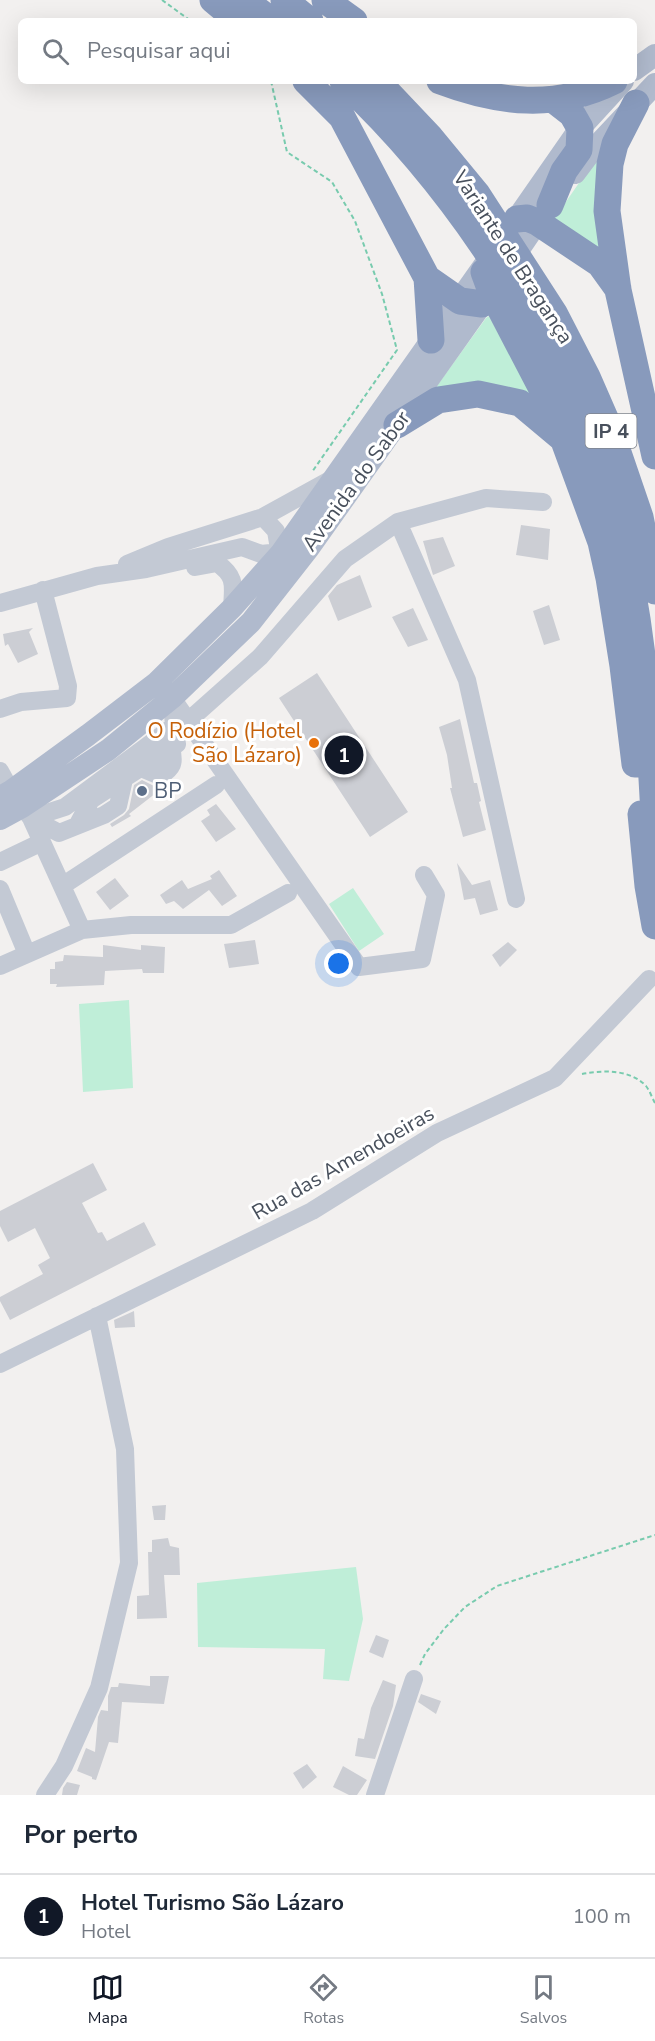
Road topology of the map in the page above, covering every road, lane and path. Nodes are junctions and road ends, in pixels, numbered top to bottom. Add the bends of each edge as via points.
1 (162, 0) edge
2 (213, 0) edge
3 (244, 0) edge
4 (284, 0) edge
5 (325, 0) edge
6 (187, 18) edge
7 (234, 18) edge
8 (268, 18) edge
9 (306, 18) edge
10 (350, 18) edge
11 (655, 55) edge
12 (637, 68) edge
13 (272, 84) edge
14 (309, 84) edge
15 (346, 84) edge
16 (380, 84) edge
17 (448, 84) edge
18 (609, 84) edge
19 (655, 84) edge
20 (629, 92) edge
21 (554, 100) junction
22 (580, 128) junction
23 (470, 205) junction
24 (535, 215) junction
25 (427, 278) junction
26 (618, 290) junction
27 (479, 291) junction
28 (431, 340) junction
29 (397, 424) junction
30 (566, 441) junction
31 (655, 456) edge
32 (304, 477) dead end
33 (332, 479) junction
34 (543, 502) dead end
35 (263, 517) junction
36 (398, 522) junction
37 (309, 548) junction
38 (280, 553) junction
39 (146, 569) junction
40 (97, 576) junction
41 (43, 590) junction
42 (655, 591) edge
43 (0, 603) edge
44 (232, 608) junction
45 (251, 622) junction
46 (172, 698) junction
47 (0, 709) edge
48 (181, 724) junction
49 (0, 771) edge
50 (216, 785) dead end
51 (16, 803) edge
52 (0, 819) edge
53 (655, 835) edge
54 (42, 842) junction
55 (0, 862) edge
56 (424, 875) dead end
57 (62, 886) junction
58 (0, 889) edge
59 (288, 893) dead end
60 (516, 899) dead end
61 (655, 926) edge
62 (82, 930) junction
63 (27, 954) junction
64 (0, 966) edge
65 (649, 979) dead end
66 (555, 1078) junction
67 (655, 1103) edge
68 (97, 1316) junction
69 (0, 1364) edge
70 (655, 1535) edge
71 (414, 1678) joint
72 (45, 1795) edge
73 (375, 1795) edge

1 - 6 path
2 - 7 highway
3 - 8 highway
4 - 9 highway
5 - 10 highway
11 - 12 main road
13 - 32 path via 286,152 332,182 355,221 382,294 397,350
14 - 25 highway via 342,117
15 - 23 highway, Variante de Bragança / IP 4
16 - 23 highway, Variante de Bragança / IP 4 via 430,137
17 - 21 highway via 496,98
18 - 21 highway
19 - 20 main road, Avenida do Sabor
20 - 22 main road, Avenida do Sabor
20 - 24 main road, Avenida do Sabor via 590,153
20 - 26 highway via 607,190
21 - 22 highway via 572,114
22 - 24 main road, Avenida do Sabor
22 - 24 highway via 579,150
23 - 42 highway, Variante de Bragança / IP 4 via 535,283 587,377 640,517
23 - 53 highway, Variante de Bragança / IP 4 via 577,416 619,533 643,656
24 - 26 highway via 600,264
24 - 27 main road, Avenida do Sabor
25 - 27 highway
25 - 28 highway
26 - 31 highway
27 - 28 main road, Avenida do Sabor
27 - 29 main road, Avenida do Sabor
27 - 30 highway via 532,367
28 - 33 main road, Avenida do Sabor
29 - 30 highway via 438,400 478,394 520,403
29 - 37 main road, Avenida do Sabor
30 - 61 highway via 601,542 609,578
33 - 35 street
33 - 38 main road, Avenida do Sabor
34 - 36 street via 486,498
35 - 38 street via 276,531
35 - 40 street via 168,547
36 - 48 street via 345,559 260,657
36 - 60 street via 467,680
37 - 38 street
37 - 45 main road, Avenida do Sabor
38 - 39 street via 261,554 242,547
38 - 44 main road, Avenida do Sabor
38 - 45 street via 280,574 258,601
39 - 40 street
39 - 44 street via 217,563 229,571 233,583
40 - 41 street
41 - 43 street
41 - 47 street via 68,686 67,698 21,702
44 - 51 main road, Avenida do Sabor via 156,683 88,735
45 - 46 main road, Avenida do Sabor
46 - 48 street
46 - 51 main road, Avenida do Sabor via 108,750
48 - 51 street via 65,807
48 - 51 street via 177,744 124,779 118,806 104,815 59,832
48 - 56 street via 359,967 422,959 436,895
49 - 51 street
50 - 57 street
51 - 52 main road, Avenida do Sabor
51 - 54 street
54 - 55 street
54 - 57 street
57 - 62 street
58 - 63 street
59 - 62 street via 231,925 131,925
62 - 63 street
63 - 64 street
65 - 66 street, Rua das Amendoeiras
66 - 67 path via 591,1072 623,1074 647,1087
66 - 68 street, Rua das Amendoeiras via 437,1133 312,1211
68 - 69 street, Rua das Amendoeiras
68 - 72 street via 125,1449 129,1563 99,1688 64,1766
70 - 71 path via 497,1586 465,1607 444,1629 425,1654
71 - 73 street

